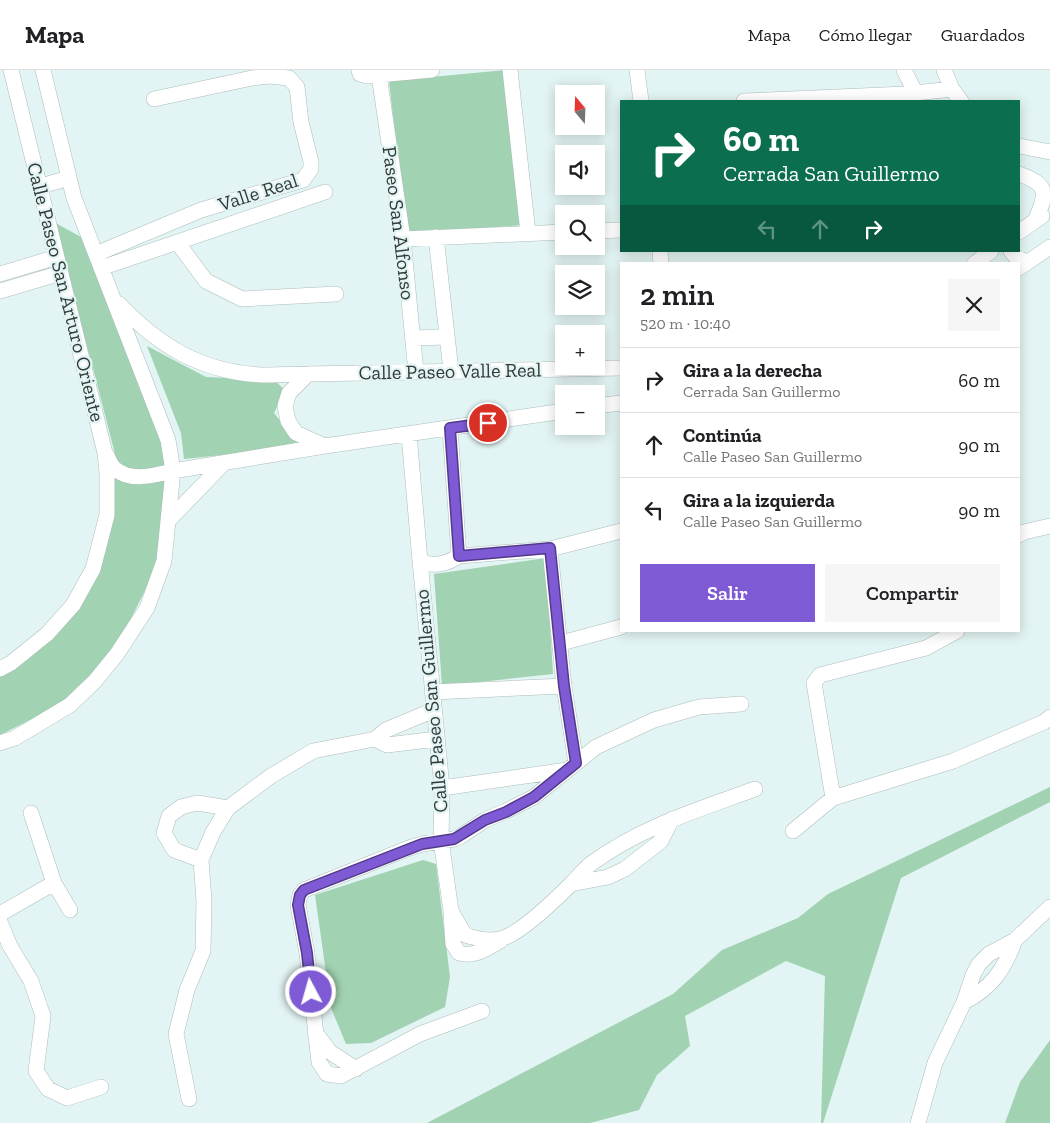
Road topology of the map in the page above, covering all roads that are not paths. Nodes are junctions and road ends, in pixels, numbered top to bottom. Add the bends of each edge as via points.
1 (12, 70) edge
2 (43, 70) edge
3 (359, 70) edge
4 (432, 70) edge
5 (510, 70) edge
6 (637, 70) edge
7 (904, 70) edge
8 (944, 70) edge
9 (379, 75) junction
10 (956, 95) edge
11 (917, 97) edge
12 (154, 99) dead end
13 (641, 100) edge
14 (787, 100) edge
15 (1020, 146) edge
16 (1050, 152) edge
17 (1020, 174) edge
18 (69, 178) junction
19 (41, 186) junction
20 (325, 192) dead end
21 (1050, 212) edge
22 (1035, 221) junction
23 (620, 230) edge
24 (605, 231) edge
25 (1020, 231) edge
26 (555, 232) edge
27 (528, 234) junction
28 (436, 237) junction
29 (403, 239) junction
30 (177, 242) junction
31 (1050, 247) edge
32 (990, 252) edge
33 (1012, 252) edge
34 (57, 257) junction
35 (99, 260) junction
36 (977, 262) edge
37 (1024, 265) edge
38 (61, 273) junction
39 (0, 274) edge
40 (0, 291) edge
41 (336, 294) dead end
42 (113, 298) junction
43 (447, 337) junction
44 (412, 338) junction
45 (620, 368) edge
46 (451, 371) junction
47 (416, 372) junction
48 (308, 374) junction
49 (620, 402) edge
50 (605, 405) edge
51 (555, 412) edge
52 (450, 428) junction
53 (409, 435) junction
54 (325, 446) junction
55 (106, 453) junction
56 (224, 463) junction
57 (172, 471) junction
58 (168, 521) junction
59 (1050, 526) edge
60 (620, 531) edge
61 (1020, 535) edge
62 (550, 548) junction
63 (459, 556) junction
64 (420, 561) junction
65 (620, 627) edge
66 (955, 632) edge
67 (561, 643) junction
68 (0, 669) edge
69 (564, 686) junction
70 (432, 692) junction
71 (741, 704) dead end
72 (434, 710) junction
73 (1050, 717) edge
74 (571, 732) junction
75 (374, 739) junction
76 (437, 740) junction
77 (0, 743) edge
78 (596, 747) junction
79 (572, 766) junction
80 (442, 788) junction
81 (756, 789) dead end
82 (833, 798) junction
83 (228, 808) junction
84 (31, 813) dead end
85 (672, 819) junction
86 (793, 831) dead end
87 (441, 840) junction
88 (201, 860) junction
89 (54, 883) junction
90 (571, 884) junction
91 (1050, 907) edge
92 (70, 910) dead end
93 (451, 911) junction
94 (0, 914) edge
95 (0, 922) edge
96 (504, 938) junction
97 (1015, 940) junction
98 (964, 1002) junction
99 (482, 1011) dead end
100 (101, 1087) dead end
101 (189, 1099) dead end
102 (918, 1123) edge

1 - 19 street, Calle Paseo San Arturo Oriente
2 - 18 street, Calle Paseo San Arturo Oriente
3 - 9 street via 360,74 367,76
4 - 9 street
5 - 27 street
6 - 13 street
7 - 11 street
8 - 10 street
9 - 29 street, Paseo San Alfonso
10 - 11 street
11 - 14 street
12 - 35 street, Valle Real via 252,78 289,78 297,87 311,169 303,180 201,210
15 - 16 street
17 - 22 street via 1043,188 1044,200
18 - 19 street
18 - 35 street, Calle Paseo San Arturo Oriente
19 - 34 street, Calle Paseo San Arturo Oriente
20 - 30 street
21 - 22 street
22 - 25 street
23 - 24 street
26 - 27 street
27 - 28 street
28 - 29 street
28 - 43 street
29 - 44 street, Paseo San Alfonso
30 - 35 street
30 - 41 street via 206,281 242,299
31 - 37 street
32 - 36 street
33 - 37 street
34 - 38 street, Calle Paseo San Arturo Oriente
34 - 39 street
35 - 42 street, Calle Paseo San Arturo Oriente
38 - 40 street
38 - 55 street, Calle Paseo San Arturo Oriente
42 - 48 street, Calle Paseo Valle Real via 154,336 182,355 204,364 247,373
42 - 57 street, Calle Paseo San Arturo Oriente via 168,440
43 - 44 street
43 - 46 street
44 - 47 street, Paseo San Alfonso
45 - 46 street, Calle Paseo Valle Real
46 - 47 street, Calle Paseo Valle Real
47 - 48 street, Calle Paseo Valle Real
48 - 54 street via 289,393 285,406 288,421 296,433
49 - 50 street
51 - 52 street
52 - 53 street
52 - 63 street
53 - 54 street
53 - 64 street, Calle Paseo San Guillermo
54 - 56 street
55 - 57 street via 114,468 129,476
55 - 68 street, Calle Paseo San Arturo Oriente via 107,515 93,569 74,605 47,634
56 - 57 street
56 - 58 street
57 - 58 street, Calle Paseo San Arturo Oriente
58 - 77 street, Calle Paseo San Arturo Oriente via 164,561 147,608 117,654 70,705 15,738
59 - 61 street
60 - 62 street
62 - 63 street
62 - 67 street
63 - 64 street via 437,564 428,565
64 - 70 street, Calle Paseo San Guillermo
65 - 67 street
66 - 82 street via 926,648 816,678 814,682
67 - 69 street
69 - 70 street
69 - 74 street
70 - 72 street, Calle Paseo San Guillermo
71 - 78 street, Calle Paseo San Guillermo via 699,707 654,720
72 - 75 street via 386,730
72 - 76 street, Calle Paseo San Guillermo
73 - 82 street via 953,761
74 - 78 street
74 - 79 street
75 - 76 street via 387,745
75 - 83 street via 313,751 271,776
76 - 80 street, Calle Paseo San Guillermo
78 - 79 street, Calle Paseo San Guillermo
79 - 80 street
79 - 87 street, Calle Paseo San Guillermo via 534,797 454,839
80 - 87 street, Calle Paseo San Guillermo
81 - 85 street
82 - 86 street
83 - 88 street
83 - 88 street via 197,803 181,807 169,816 164,833 174,850
84 - 89 street
85 - 90 street via 642,832 595,861
85 - 90 street via 661,841 625,869 608,877
87 - 93 street
87 - 99 street via 409,848 304,890 300,895 298,905 307,953 318,1062 327,1074 341,1076 420,1034
88 - 101 street via 203,951 187,990 176,1034
89 - 92 street
89 - 94 street
90 - 96 street via 528,923
91 - 97 street
93 - 96 street via 465,935 481,940
93 - 96 street via 458,953 477,953
95 - 100 street via 10,946 32,981 43,1016 36,1071 48,1089 67,1098
97 - 98 street via 1000,973 978,995
97 - 98 street via 989,954 979,964
98 - 102 street via 934,1063

